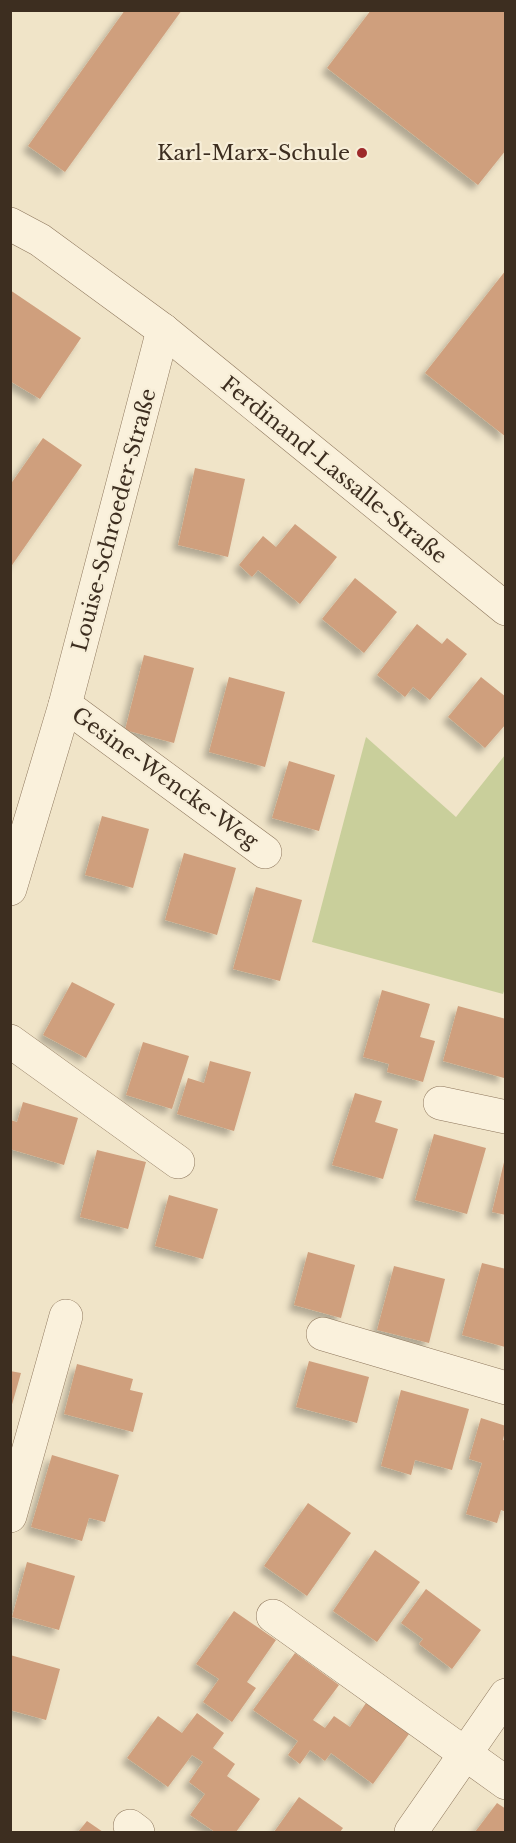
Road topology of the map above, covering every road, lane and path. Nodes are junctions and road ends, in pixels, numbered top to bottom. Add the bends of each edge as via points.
1 (10, 224) edge
2 (163, 330) junction
3 (506, 609) edge
4 (65, 705) junction
5 (265, 852) dead end
6 (10, 889) edge
7 (10, 1041) edge
8 (440, 1102) dead end
9 (506, 1117) edge
10 (178, 1162) dead end
11 (66, 1316) dead end
12 (323, 1334) dead end
13 (506, 1388) edge
14 (10, 1516) edge
15 (273, 1616) dead end
16 (506, 1695) edge
17 (466, 1754) junction
18 (506, 1783) edge
19 (411, 1833) edge

1 - 2 street via 40,240
2 - 3 street, Ferdinand-Lassalle-Straße
2 - 4 street, Louise-Schroeder-Straße
4 - 5 street, Gesine-Wencke-Weg
4 - 6 street, Louise-Schroeder-Straße
7 - 10 street
8 - 9 street
11 - 14 street
12 - 13 street
15 - 17 street
16 - 17 street
17 - 18 street
17 - 19 street

